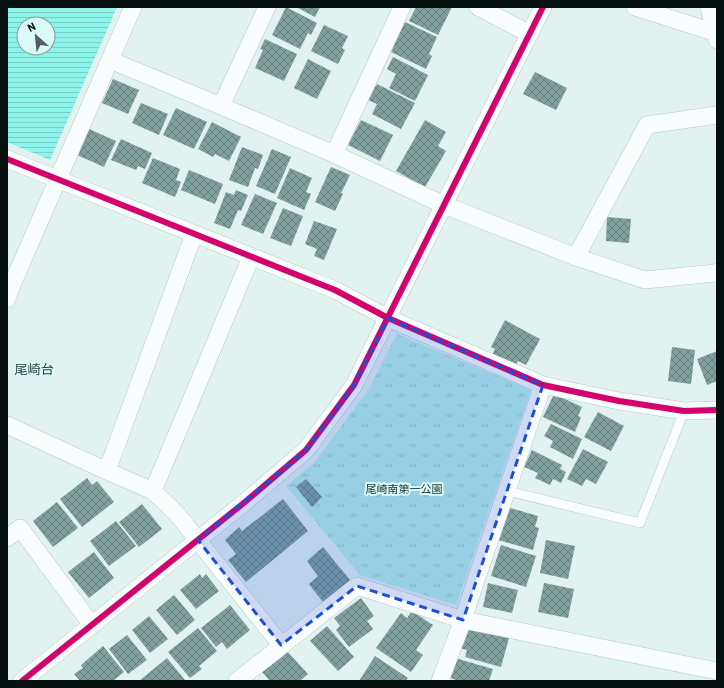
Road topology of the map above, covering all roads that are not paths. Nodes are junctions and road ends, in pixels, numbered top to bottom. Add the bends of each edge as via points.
1 (133, 7) edge
2 (267, 7) edge
3 (402, 7) edge
4 (478, 7) edge
5 (543, 7) edge
6 (635, 7) edge
7 (709, 7) edge
8 (530, 34) junction
9 (716, 37) edge
10 (110, 60) junction
11 (221, 106) junction
12 (717, 115) edge
13 (334, 154) junction
14 (7, 159) edge
15 (57, 180) junction
16 (444, 205) junction
17 (194, 234) junction
18 (251, 257) junction
19 (576, 257) junction
20 (717, 272) edge
21 (7, 299) edge
22 (388, 318) junction
23 (543, 385) junction
24 (717, 410) edge
25 (684, 411) junction
26 (7, 425) edge
27 (107, 471) junction
28 (153, 491) junction
29 (507, 491) junction
30 (7, 538) edge
31 (198, 540) junction
32 (463, 620) junction
33 (92, 625) junction
34 (281, 645) junction
35 (717, 671) edge
36 (22, 681) edge
37 (237, 681) edge
38 (440, 681) edge

1 - 10 street
2 - 11 street
3 - 13 street
4 - 8 street
5 - 8 street
6 - 9 street
7 - 9 street
8 - 16 street
10 - 11 street
10 - 15 street
11 - 13 street
12 - 19 street via 647,125
13 - 16 street
14 - 15 street
15 - 17 street
15 - 21 street
16 - 19 street
16 - 22 street
17 - 18 street
17 - 27 street
18 - 22 street via 335,290
18 - 28 street
19 - 20 street via 645,280
22 - 23 street
22 - 31 street via 354,385 306,450
23 - 25 street
23 - 29 street
24 - 25 street
25 - 29 lane via 640,523
26 - 27 street
27 - 28 street
28 - 31 street via 177,514
29 - 32 street
30 - 33 street via 20,528
31 - 33 street
31 - 34 street
32 - 34 street via 357,586
32 - 35 street
32 - 38 street
33 - 36 street
34 - 37 street

